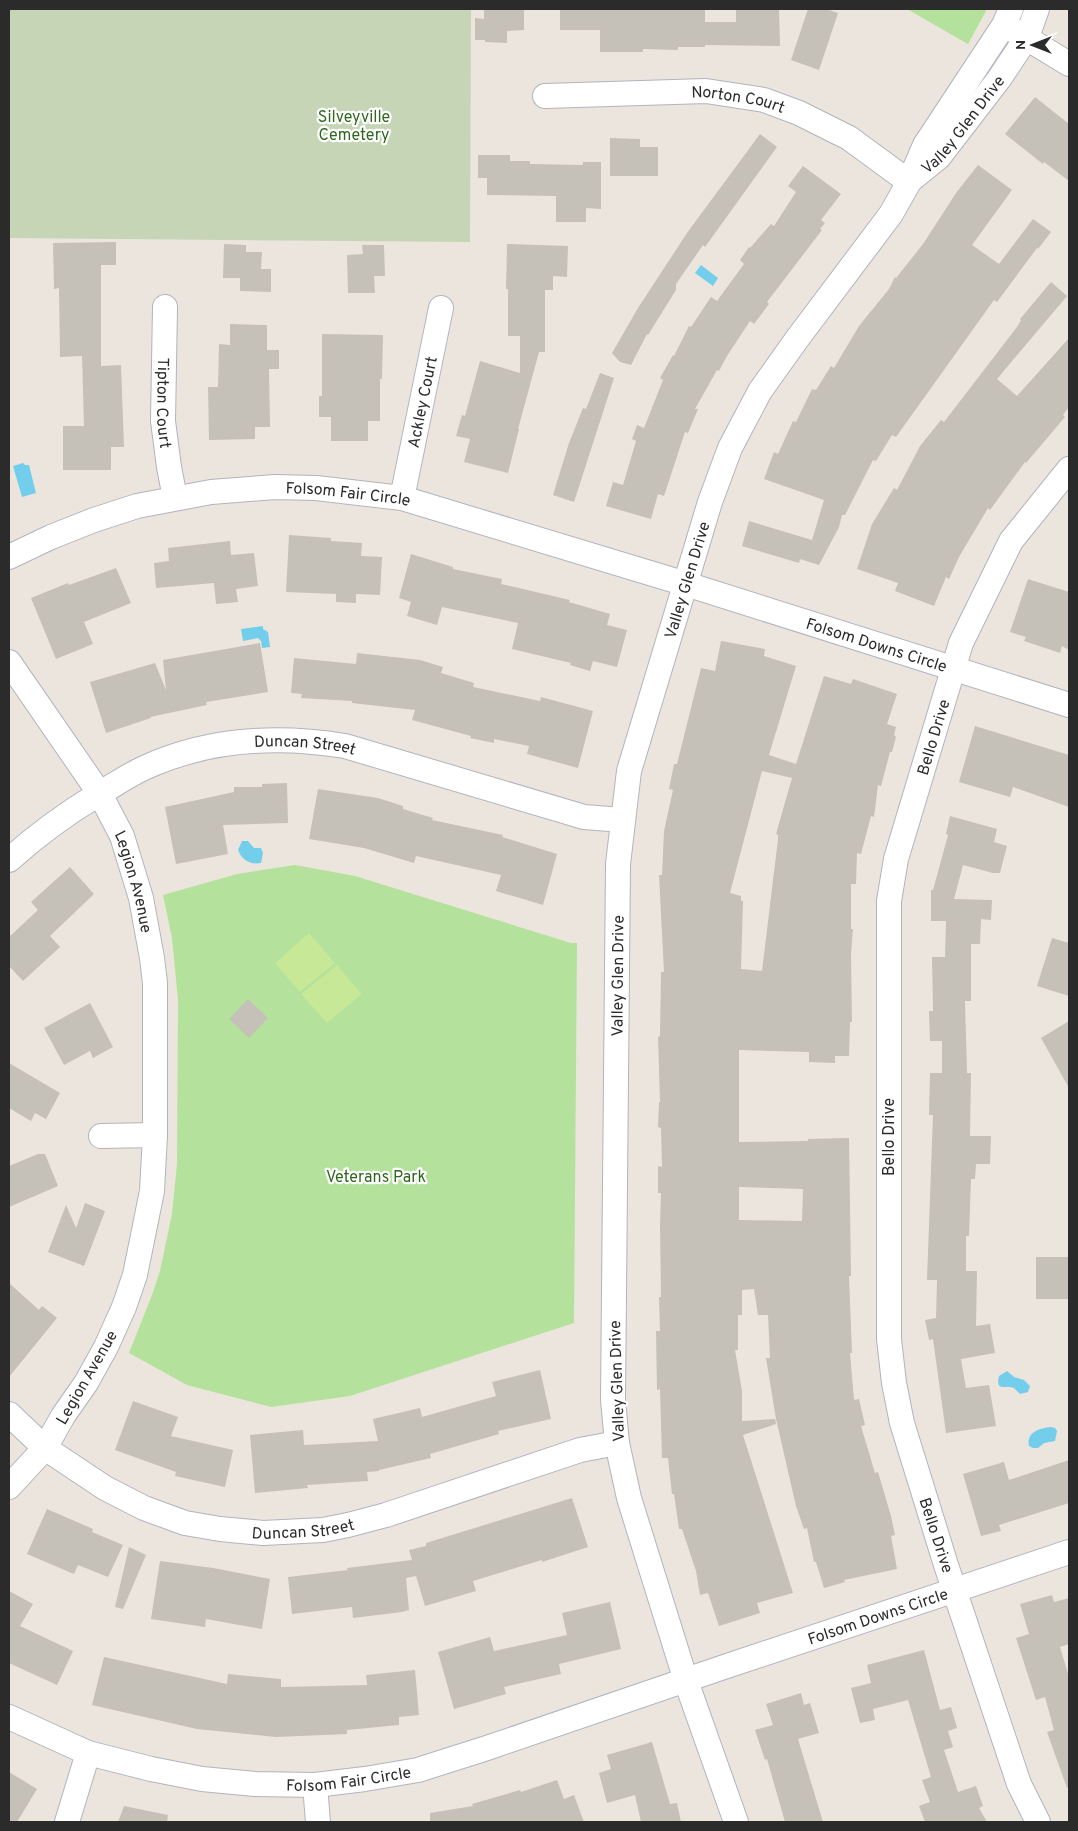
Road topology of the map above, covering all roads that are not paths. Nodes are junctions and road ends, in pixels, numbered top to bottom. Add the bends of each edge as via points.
1 (1037, 9) edge
2 (1008, 17) edge
3 (1027, 37) junction
4 (1069, 64) edge
5 (545, 96) dead end
6 (908, 182) junction
7 (165, 307) dead end
8 (442, 308) dead end
9 (1069, 469) edge
10 (175, 498) junction
11 (402, 498) junction
12 (9, 557) edge
13 (686, 584) junction
14 (9, 662) edge
15 (953, 667) junction
16 (1069, 705) edge
17 (100, 794) junction
18 (623, 820) junction
19 (9, 860) edge
20 (154, 1135) junction
21 (100, 1136) dead end
22 (9, 1414) edge
23 (617, 1443) junction
24 (45, 1448) junction
25 (9, 1487) edge
26 (1069, 1552) edge
27 (955, 1590) junction
28 (686, 1681) junction
29 (9, 1717) edge
30 (88, 1753) junction
31 (315, 1785) junction
32 (67, 1822) edge
33 (318, 1822) edge
34 (736, 1822) edge
35 (1038, 1822) edge

1 - 3 street, Valley Glen Drive
2 - 3 street
2 - 6 street, Valley Glen Drive via 925,145
3 - 4 street
3 - 6 street, Valley Glen Drive via 939,157
5 - 6 street, Norton Court via 706,91 764,100 849,138
6 - 13 street, Valley Glen Drive via 891,214 797,339 748,413 719,475
7 - 10 street, Tipton Court via 163,421
8 - 11 street, Ackley Court
9 - 15 street, Bello Drive via 1011,541 965,634
10 - 11 street, Folsom Fair Circle via 275,487 316,488
10 - 12 street, Folsom Fair Circle via 94,520
11 - 13 street, Folsom Fair Circle
13 - 15 street, Folsom Downs Circle
13 - 18 street, Valley Glen Drive via 629,771
14 - 17 street, Legion Avenue
15 - 16 street, Folsom Downs Circle
15 - 27 street, Bello Drive via 896,859 889,901 888,1281 894,1384
17 - 18 street, Duncan Street via 143,768 196,750 231,743 310,740 362,750 584,817
17 - 19 street, Duncan Street via 41,832
17 - 20 street, Legion Avenue via 122,836 141,898 152,958 155,984
18 - 23 street, Valley Glen Drive via 617,874 614,1390
20 - 21 street
20 - 24 street, Legion Avenue via 152,1191 135,1276 106,1347
22 - 24 street, Duncan Street
23 - 24 street, Duncan Street via 580,1450 348,1525 323,1530 263,1533 184,1523 144,1508 105,1488
23 - 28 street, Valley Glen Drive via 629,1498
24 - 25 street, Legion Avenue
26 - 27 street, Folsom Downs Circle
27 - 28 street, Folsom Downs Circle
27 - 35 street, Bello Drive via 1020,1784
28 - 31 street, Folsom Fair Circle via 418,1770
28 - 34 street, Valley Glen Drive
29 - 30 street, Folsom Fair Circle
30 - 31 street, Folsom Fair Circle via 202,1779
30 - 32 street
31 - 33 street

